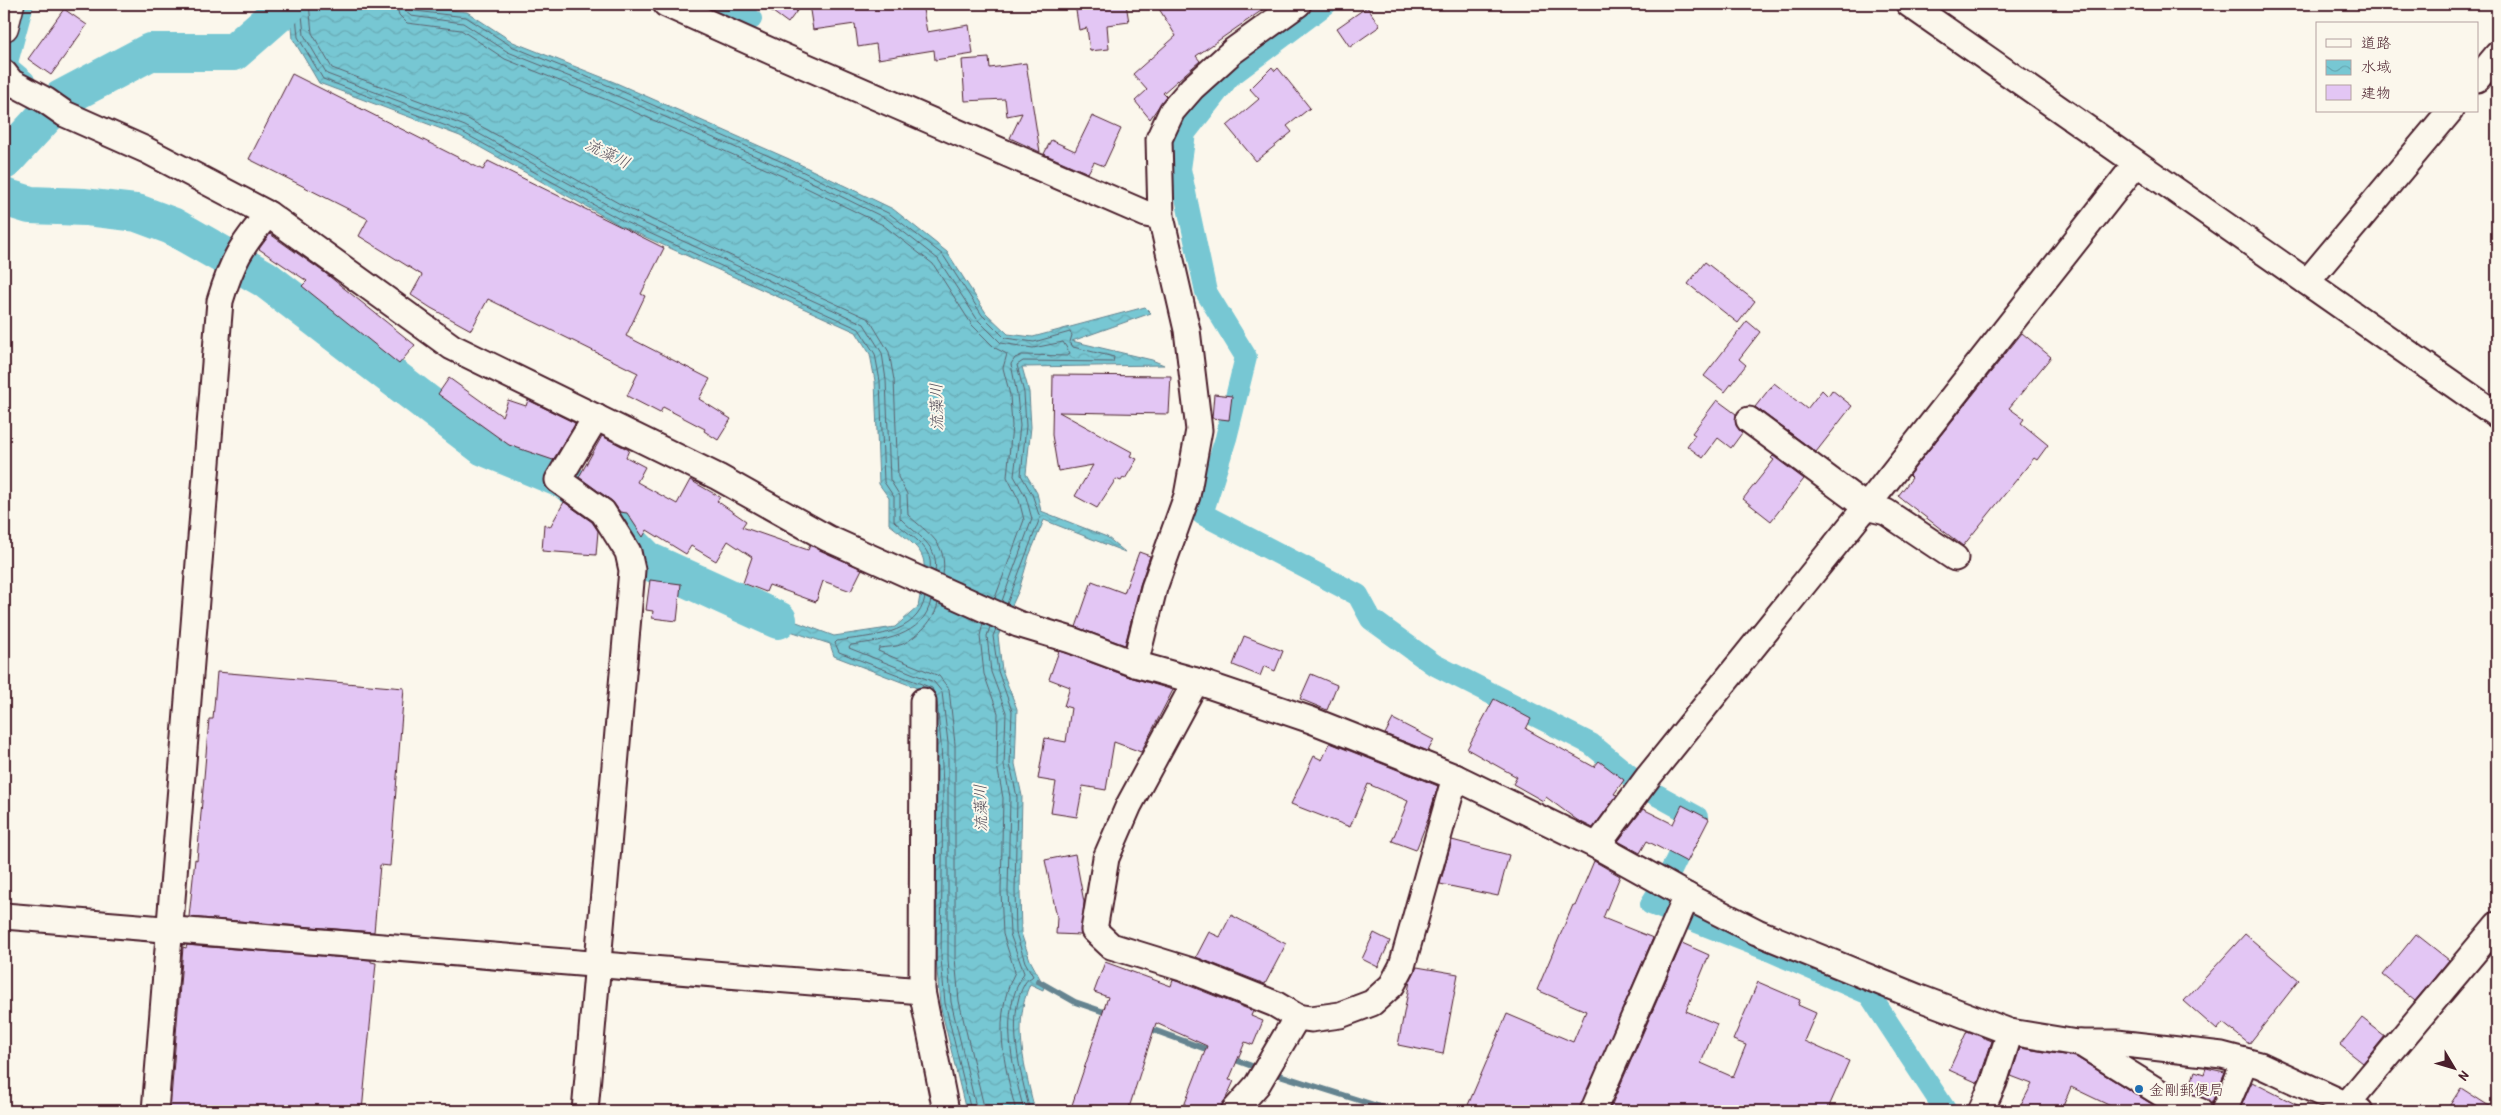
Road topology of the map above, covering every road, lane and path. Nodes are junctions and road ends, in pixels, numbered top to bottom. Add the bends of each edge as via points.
1 (10, 4) edge
2 (666, 4) edge
3 (1909, 4) edge
4 (1282, 8) edge
5 (4, 27) edge
6 (2497, 55) edge
7 (4, 73) edge
8 (2478, 78) edge
9 (2449, 112) edge
10 (2136, 164) junction
11 (268, 214) junction
12 (1161, 217) junction
13 (2307, 282) junction
14 (2497, 415) edge
15 (596, 417) junction
16 (1749, 420) dead end
17 (1866, 507) junction
18 (1955, 558) dead end
19 (1135, 664) junction
20 (1196, 681) junction
21 (922, 702) dead end
22 (1455, 777) junction
23 (1597, 846) junction
24 (1684, 894) junction
25 (4, 916) edge
26 (2497, 925) edge
27 (169, 930) junction
28 (596, 965) junction
29 (922, 991) junction
30 (1297, 1017) junction
31 (2010, 1032) junction
32 (2080, 1043) junction
33 (2245, 1061) junction
34 (2354, 1108) edge
35 (155, 1111) edge
36 (585, 1111) edge
37 (946, 1111) edge
38 (1234, 1111) edge
39 (1593, 1111) edge
40 (1981, 1111) edge
41 (2199, 1111) edge
42 (2224, 1111) edge

1 - 5 street
2 - 12 street via 1146,214
3 - 10 street
4 - 12 street via 1192,88 1172,111 1159,139
6 - 8 street
7 - 11 street via 11,82 55,107
9 - 13 street
10 - 13 street
10 - 17 street
11 - 15 street via 452,347
11 - 27 street via 244,243 229,271 220,300
12 - 19 street via 1187,330 1199,430 1187,496 1154,588
13 - 14 street
15 - 19 street via 718,476 827,538 1018,624
15 - 28 street via 563,474 563,486 603,512 628,552 632,570
16 - 17 street
17 - 18 street via 1886,512
17 - 23 street via 1642,784
19 - 20 street
20 - 22 street via 1311,720
20 - 30 street via 1129,805 1106,858 1094,930 1111,946 1195,972 1276,1004
21 - 29 street
22 - 23 street
22 - 30 street via 1402,966 1392,985 1372,1003 1340,1015 1311,1019
23 - 24 street
24 - 31 street via 1757,932
24 - 39 street
25 - 27 street
26 - 34 street
27 - 28 street
27 - 35 street
28 - 29 street
28 - 36 street
29 - 37 street
30 - 38 street via 1257,1085
31 - 32 street
31 - 40 street
32 - 33 street via 2222,1055
32 - 41 street via 2175,1102
33 - 34 street
33 - 42 street

